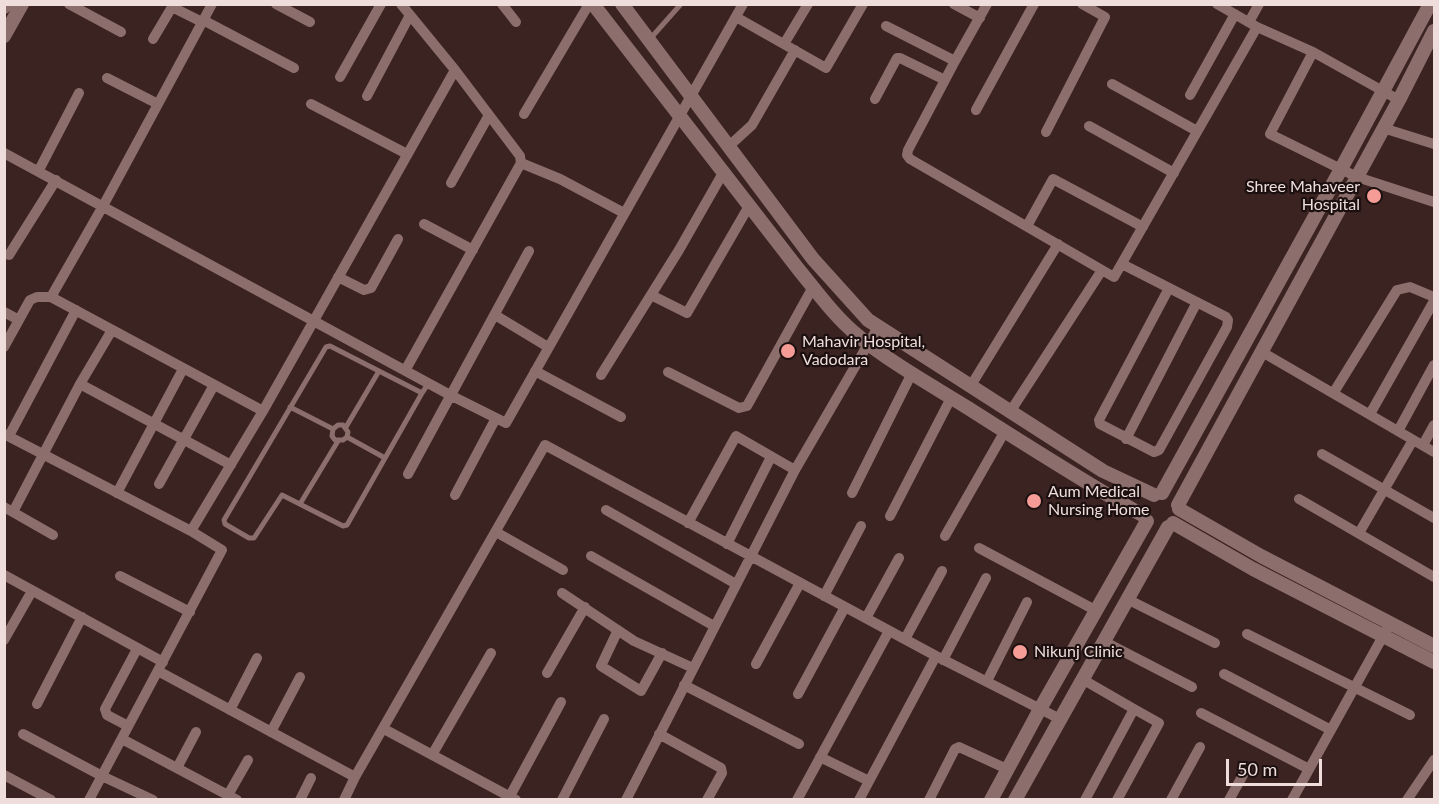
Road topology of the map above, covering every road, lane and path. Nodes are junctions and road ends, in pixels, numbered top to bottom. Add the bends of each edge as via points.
1 (22, 4) edge
2 (69, 4) edge
3 (212, 4) edge
4 (276, 4) edge
5 (381, 4) edge
6 (402, 4) edge
7 (502, 4) edge
8 (589, 4) edge
9 (594, 4) edge
10 (622, 4) edge
11 (681, 4) edge
12 (743, 4) edge
13 (808, 4) edge
14 (862, 4) edge
15 (954, 4) edge
16 (987, 4) edge
17 (1034, 4) edge
18 (1082, 4) edge
19 (1217, 4) edge
20 (1259, 4) edge
21 (1430, 4) edge
22 (410, 15) junction
23 (1235, 15) junction
24 (736, 17) junction
25 (980, 18) junction
26 (203, 21) junction
27 (310, 22) dead end
28 (516, 22) dead end
29 (1253, 25) junction
30 (886, 26) dead end
31 (1434, 31) edge
32 (121, 32) dead end
33 (4, 36) edge
34 (153, 39) dead end
35 (648, 41) junction
36 (784, 44) junction
37 (795, 50) junction
38 (1313, 52) junction
39 (955, 61) junction
40 (294, 68) dead end
41 (455, 70) junction
42 (340, 77) dead end
43 (107, 78) dead end
44 (945, 80) junction
45 (1113, 84) dead end
46 (1383, 91) junction
47 (79, 93) dead end
48 (1190, 95) dead end
49 (367, 96) dead end
50 (691, 97) junction
51 (875, 99) dead end
52 (1400, 100) junction
53 (158, 104) junction
54 (311, 104) dead end
55 (976, 110) dead end
56 (524, 114) dead end
57 (489, 115) junction
58 (680, 115) junction
59 (1089, 126) dead end
60 (1383, 128) junction
61 (1197, 131) junction
62 (1046, 132) dead end
63 (1434, 144) edge
64 (728, 147) junction
65 (4, 153) edge
66 (407, 154) junction
67 (521, 163) junction
68 (1341, 169) junction
69 (39, 170) junction
70 (723, 172) junction
71 (1174, 173) junction
72 (1357, 177) junction
73 (56, 180) junction
74 (451, 183) dead end
75 (1434, 202) edge
76 (103, 206) junction
77 (749, 206) junction
78 (624, 213) junction
79 (424, 224) dead end
80 (1027, 226) junction
81 (1143, 227) junction
82 (398, 239) dead end
83 (1058, 244) junction
84 (473, 250) junction
85 (529, 251) dead end
86 (9, 255) dead end
87 (1122, 264) junction
88 (1102, 270) junction
89 (338, 277) junction
90 (813, 287) junction
91 (1169, 288) junction
92 (651, 295) junction
93 (51, 297) junction
94 (1434, 299) edge
95 (1197, 302) junction
96 (76, 310) junction
97 (4, 312) edge
98 (495, 315) junction
99 (314, 319) junction
100 (19, 320) junction
101 (878, 327) junction
102 (112, 330) junction
103 (869, 345) junction
104 (4, 347) edge
105 (548, 347) junction
106 (1262, 352) junction
107 (1434, 365) edge
108 (183, 369) junction
109 (406, 369) junction
110 (379, 371) junction
111 (536, 371) junction
112 (668, 372) dead end
113 (912, 373) junction
114 (601, 375) dead end
115 (428, 382) junction
116 (80, 384) junction
117 (214, 385) junction
118 (970, 387) junction
119 (1334, 392) junction
120 (422, 393) junction
121 (450, 395) junction
122 (951, 398) junction
123 (290, 407) junction
124 (263, 411) junction
125 (1010, 412) junction
126 (1370, 414) junction
127 (621, 417) dead end
128 (496, 418) junction
129 (153, 423) junction
130 (1434, 425) edge
131 (346, 427) junction
132 (333, 429) junction
133 (1005, 431) junction
134 (1398, 431) junction
135 (7, 435) edge
136 (347, 437) junction
137 (1126, 439) junction
138 (184, 440) junction
139 (338, 441) junction
140 (1418, 442) junction
141 (1434, 452) edge
142 (42, 454) junction
143 (1322, 454) dead end
144 (771, 457) junction
145 (385, 458) junction
146 (231, 465) junction
147 (795, 470) junction
148 (408, 474) dead end
149 (159, 484) dead end
150 (1385, 489) junction
151 (117, 493) junction
152 (852, 493) dead end
153 (1158, 494) junction
154 (455, 495) dead end
155 (1299, 499) dead end
156 (300, 504) junction
157 (1178, 507) junction
158 (9, 510) edge
159 (606, 510) dead end
160 (890, 516) dead end
161 (1145, 518) junction
162 (1434, 518) edge
163 (688, 523) junction
164 (1171, 525) junction
165 (861, 526) dead end
166 (191, 531) junction
167 (496, 532) junction
168 (1359, 534) junction
169 (53, 535) dead end
170 (945, 536) dead end
171 (727, 544) junction
172 (979, 548) dead end
173 (591, 556) dead end
174 (750, 556) junction
175 (899, 558) dead end
176 (562, 570) dead end
177 (942, 571) dead end
178 (4, 575) edge
179 (120, 576) dead end
180 (986, 578) dead end
181 (1434, 578) edge
182 (800, 583) junction
183 (736, 584) junction
184 (32, 591) junction
185 (562, 593) dead end
186 (824, 596) junction
187 (1127, 599) junction
188 (1027, 602) dead end
189 (585, 607) junction
190 (845, 607) junction
191 (1095, 610) junction
192 (190, 612) junction
193 (82, 617) junction
194 (866, 618) junction
195 (714, 626) junction
196 (618, 630) junction
197 (1386, 630) junction
198 (889, 631) junction
199 (1247, 634) dead end
200 (905, 639) junction
201 (4, 640) edge
202 (1103, 640) junction
203 (1215, 643) dead end
204 (1434, 646) edge
205 (137, 649) junction
206 (491, 653) dead end
207 (662, 654) junction
208 (257, 658) dead end
209 (940, 658) junction
210 (1434, 662) edge
211 (756, 664) dead end
212 (160, 667) junction
213 (693, 668) junction
214 (547, 673) dead end
215 (1224, 674) dead end
216 (300, 677) dead end
217 (1082, 679) junction
218 (987, 681) junction
219 (684, 685) junction
220 (1192, 687) dead end
221 (1354, 688) junction
222 (798, 694) dead end
223 (561, 702) dead end
224 (37, 704) dead end
225 (1040, 709) junction
226 (1134, 709) junction
227 (230, 710) junction
228 (1201, 713) dead end
229 (1410, 716) dead end
230 (604, 719) dead end
231 (1060, 719) junction
232 (128, 726) junction
233 (384, 729) junction
234 (1331, 730) junction
235 (196, 732) dead end
236 (271, 732) junction
237 (23, 734) dead end
238 (659, 734) junction
239 (122, 738) junction
240 (799, 744) dead end
241 (1200, 747) dead end
242 (432, 755) junction
243 (820, 757) junction
244 (248, 760) dead end
245 (1434, 760) edge
246 (177, 768) junction
247 (1309, 769) junction
248 (1007, 770) junction
249 (4, 775) edge
250 (1243, 775) dead end
251 (102, 776) junction
252 (355, 777) junction
253 (311, 778) dead end
254 (869, 782) junction
255 (234, 798) edge
256 (513, 798) edge
257 (1412, 798) edge
258 (51, 800) edge
259 (89, 800) edge
260 (153, 800) edge
261 (300, 800) edge
262 (344, 800) edge
263 (562, 800) edge
264 (626, 800) edge
265 (707, 800) edge
266 (797, 800) edge
267 (859, 800) edge
268 (929, 800) edge
269 (991, 800) edge
270 (1016, 800) edge
271 (1084, 800) edge
272 (1117, 800) edge
273 (1171, 800) edge
274 (1229, 800) edge
275 (1293, 800) edge

1 - 33 street
2 - 32 street
3 - 26 street
4 - 27 street
5 - 42 street
6 - 22 street
7 - 28 street
8 - 56 street
9 - 58 street
10 - 35 street
11 - 35 lane
12 - 24 street
13 - 36 street
14 - 37 street via 826,68
15 - 25 street
16 - 25 street
17 - 55 street
18 - 62 street via 1105,17
19 - 23 street
20 - 29 street
21 - 46 street
22 - 41 street
22 - 49 street
23 - 29 street
23 - 48 street
24 - 36 street
24 - 50 street
25 - 39 street
26 - 34 street via 172,7
26 - 40 street
26 - 53 street
29 - 38 street
29 - 61 street
30 - 39 street
31 - 52 street
35 - 50 street
36 - 37 street
37 - 64 street via 752,124
38 - 46 street
38 - 68 street via 1270,134
39 - 44 street
41 - 57 street
41 - 66 street
43 - 53 street
44 - 51 street via 897,58
44 - 80 street via 907,154
45 - 61 street
46 - 52 street
46 - 68 street
47 - 69 street
50 - 58 street
50 - 64 street
52 - 60 street
53 - 76 street
54 - 66 street
57 - 67 street via 520,156
57 - 74 street
58 - 70 street
58 - 78 street
59 - 71 street
60 - 63 street
60 - 72 street
61 - 71 street
64 - 101 street via 813,259
65 - 69 street
66 - 89 street
67 - 78 street
67 - 84 street
68 - 72 street
68 - 153 street
69 - 73 street
70 - 77 street
70 - 92 street
71 - 81 street
72 - 75 street
72 - 106 street
73 - 76 street
73 - 86 street
76 - 93 street
76 - 99 street
77 - 90 street
77 - 92 street via 687,313
78 - 105 street
79 - 84 street
80 - 81 street via 1053,179
80 - 83 street
81 - 87 street
82 - 89 street via 371,288 364,290
83 - 88 street
83 - 118 street
84 - 109 street
85 - 98 street
87 - 88 street via 1114,277
87 - 91 street
88 - 125 street
89 - 99 street
90 - 103 street
90 - 112 street via 744,408
91 - 95 street
91 - 137 street via 1098,420
92 - 114 street
93 - 96 street
93 - 100 street via 30,300
94 - 119 street via 1410,287 1397,290
94 - 126 street
95 - 137 street
95 - 137 street via 1226,317 1227,327 1159,450 1149,451
96 - 102 street
96 - 135 street
97 - 100 street
98 - 105 street
98 - 121 street
99 - 109 street
99 - 124 street
100 - 104 street
101 - 103 street
101 - 118 street
102 - 108 street
102 - 116 street
103 - 113 street
103 - 147 street
105 - 111 street
106 - 119 street
106 - 157 street
107 - 134 street
108 - 117 street
108 - 129 street
109 - 115 street
110 - 120 lane
110 - 123 lane via 328,346
110 - 131 lane
111 - 127 street
111 - 128 street via 506,423
113 - 122 street
113 - 152 street
115 - 120 lane
115 - 121 street
116 - 129 street
116 - 142 street
117 - 124 street
117 - 138 street
118 - 125 street
119 - 126 street
120 - 145 lane
121 - 128 street
121 - 148 street
122 - 133 street
122 - 160 street
123 - 132 lane
123 - 156 lane via 224,522 252,539 279,496
124 - 146 street
125 - 153 street via 1103,471
126 - 134 street
128 - 154 street
129 - 138 street
129 - 151 street
130 - 140 street
131 - 132 lane via 338,425
131 - 136 lane
132 - 139 lane via 332,436
133 - 161 street
133 - 170 street
134 - 140 street
135 - 142 street
136 - 139 lane
136 - 145 lane
138 - 146 street
138 - 149 street
139 - 156 lane
140 - 141 street
140 - 150 street
142 - 151 street
142 - 158 street
143 - 150 street
144 - 147 street
144 - 163 street via 736,436
144 - 171 street
145 - 156 lane via 347,525
146 - 166 street
147 - 174 street
150 - 162 street
150 - 168 street
151 - 166 street
153 - 157 street via 1172,497
153 - 161 street via 1144,504
155 - 168 street
157 - 164 street via 1177,519
157 - 197 street
158 - 169 street
159 - 183 street
161 - 164 street via 1156,528
161 - 191 street
163 - 167 street via 545,445
163 - 171 street
164 - 187 street
164 - 197 street via 1254,569
165 - 186 street
166 - 192 street via 222,553
167 - 176 street
167 - 233 street
168 - 181 street
171 - 174 street
172 - 191 street
173 - 195 street
174 - 182 street
174 - 183 street
175 - 194 street
177 - 200 street
178 - 184 street
179 - 192 street
180 - 209 street
182 - 186 street
182 - 211 street
183 - 195 street
184 - 193 street
184 - 201 street
185 - 189 street
186 - 190 street
187 - 202 street
187 - 203 street
188 - 218 street
189 - 196 street
189 - 214 street
190 - 194 street
190 - 222 street
191 - 225 street
192 - 212 street
193 - 205 street
193 - 224 street
194 - 198 street
195 - 213 street
196 - 207 street
196 - 207 street via 601,666 641,691
197 - 204 street
197 - 210 street
197 - 221 street
198 - 200 street
198 - 243 street
199 - 221 street
200 - 209 street
202 - 217 street
202 - 220 street
205 - 212 street
205 - 232 street via 105,709 107,715
206 - 242 street
207 - 213 street
208 - 227 street
209 - 218 street
209 - 254 street
212 - 227 street
212 - 232 street
213 - 219 street
215 - 234 street
216 - 236 street
217 - 226 street
217 - 231 street
218 - 225 street
219 - 238 street
219 - 240 street
221 - 229 street
221 - 234 street
223 - 256 street
225 - 231 street
225 - 248 street
226 - 271 street
226 - 272 street via 1159,723
227 - 236 street
228 - 247 street
230 - 263 street
231 - 270 street
232 - 239 street
233 - 242 street
233 - 252 street
234 - 247 street
235 - 246 street
236 - 252 street
237 - 251 street
238 - 264 street
238 - 265 street via 721,768
239 - 246 street
239 - 251 street
241 - 273 street
242 - 256 street
243 - 254 street
243 - 266 street
244 - 255 street
245 - 257 street
246 - 255 street
247 - 275 street
248 - 268 street via 958,747
248 - 269 street
249 - 258 street
250 - 274 street
251 - 259 street
251 - 260 street
252 - 262 street
253 - 261 street
254 - 267 street

